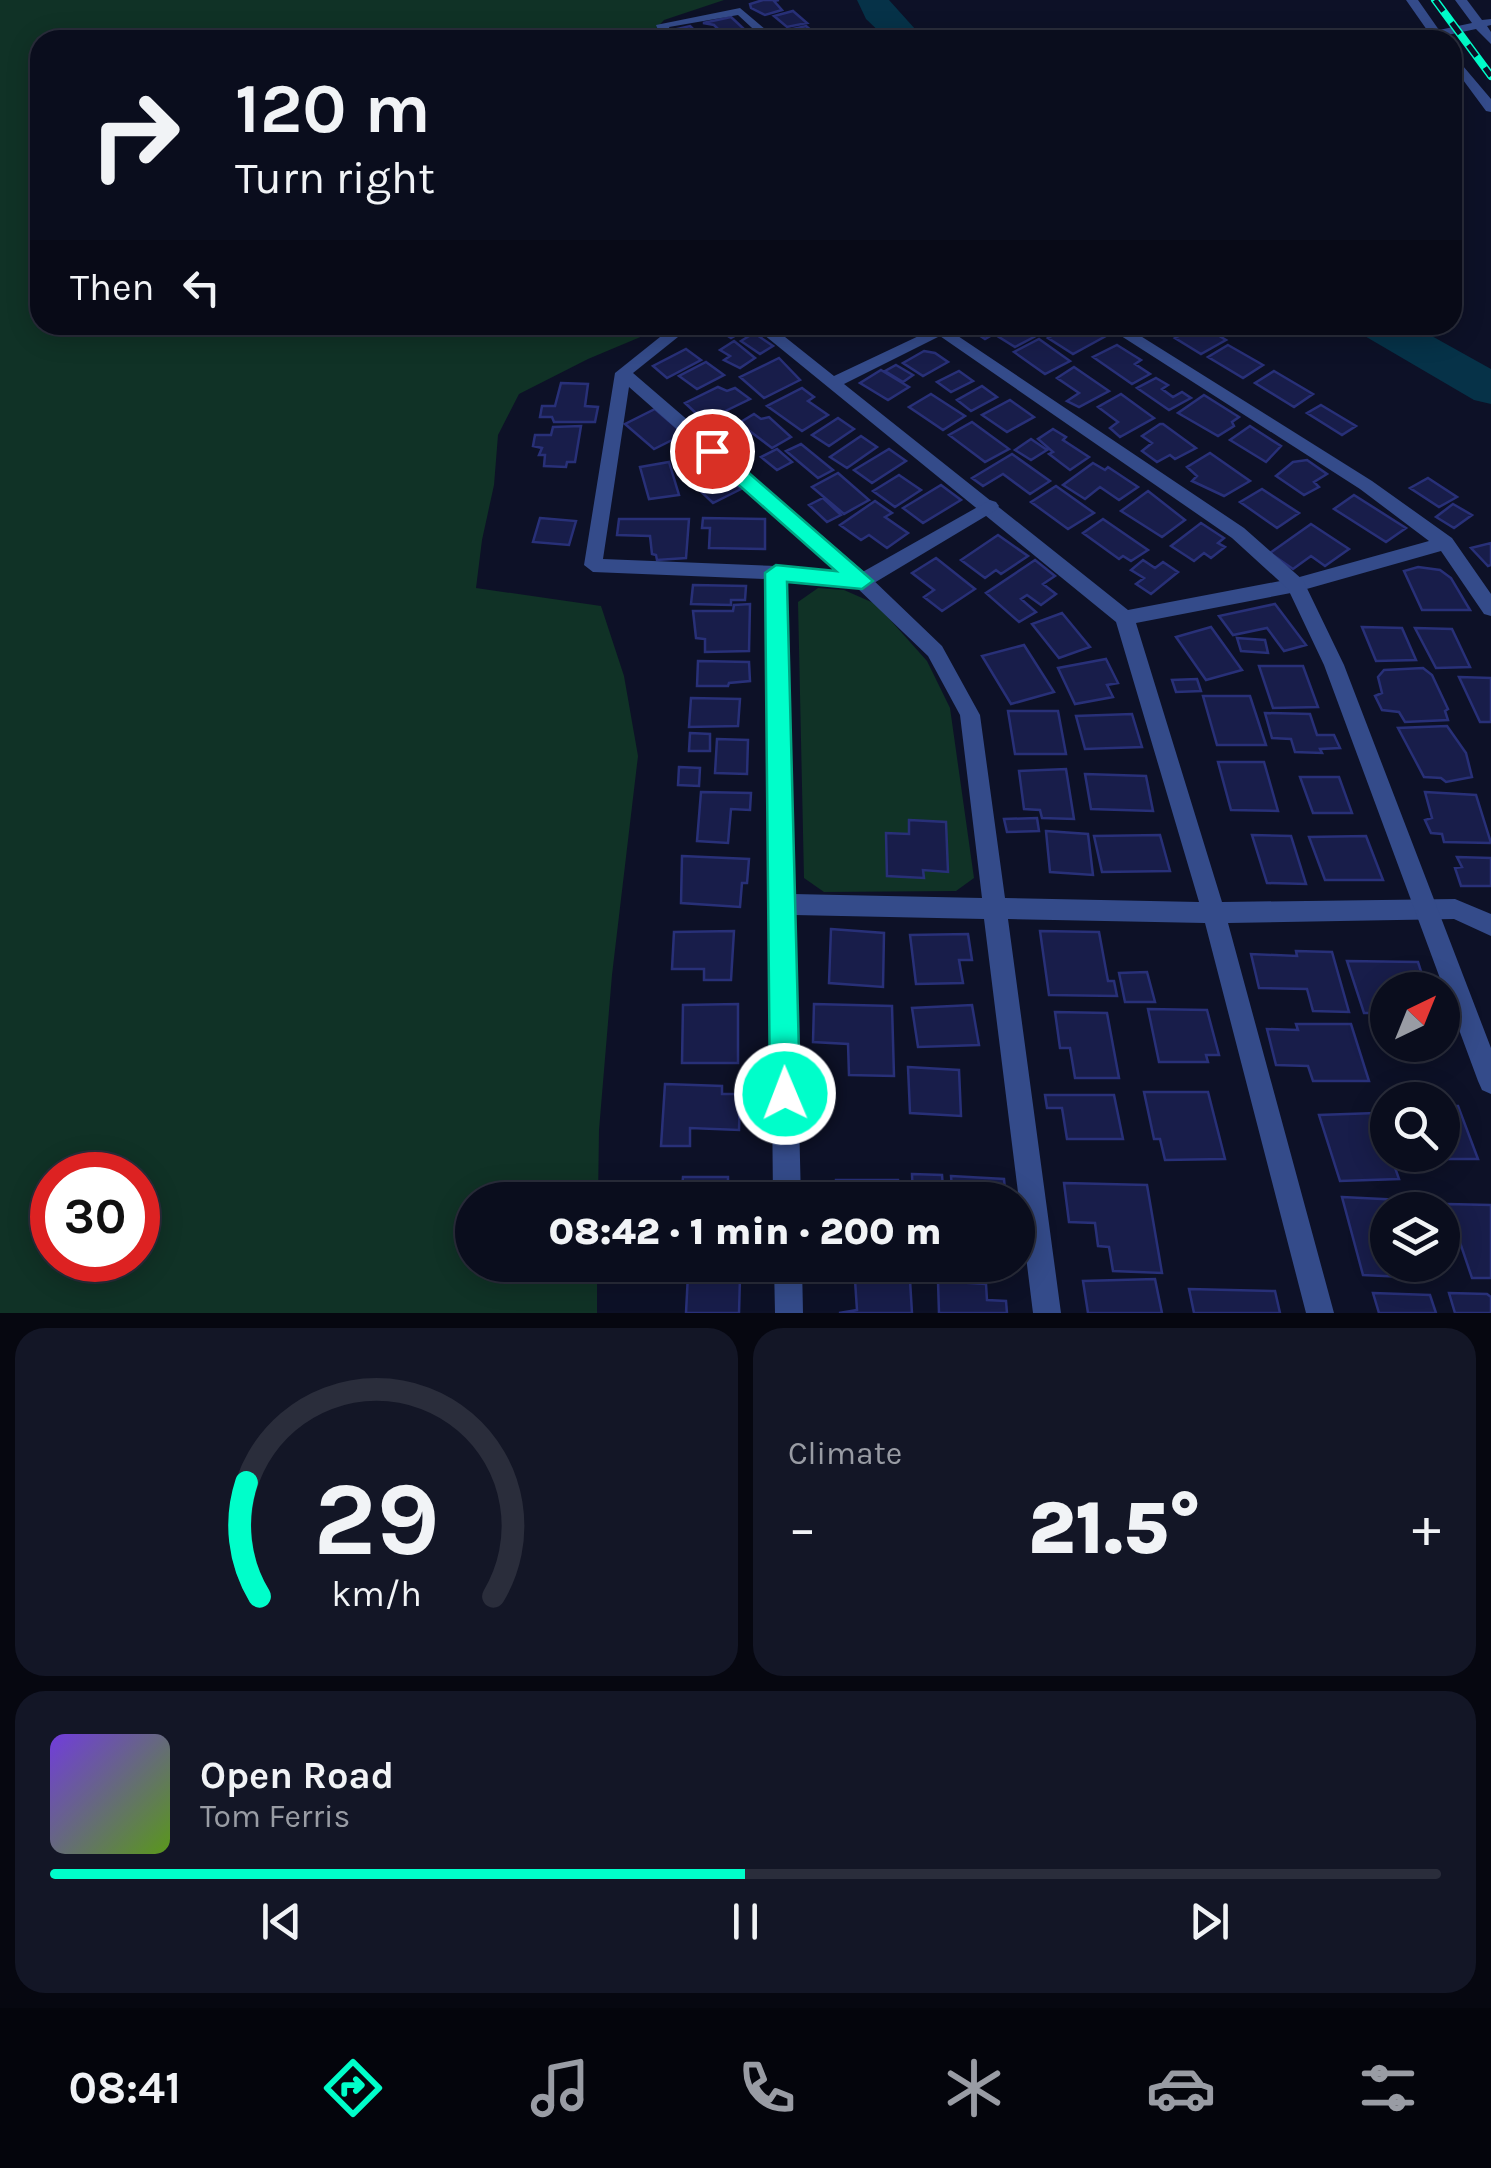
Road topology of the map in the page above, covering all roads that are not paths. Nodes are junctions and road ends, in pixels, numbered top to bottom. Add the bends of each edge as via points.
1 (1412, 0) edge
2 (1460, 0) edge
3 (1485, 23) edge
4 (664, 30) edge
5 (761, 30) edge
6 (1432, 30) edge
7 (1491, 40) edge
8 (1462, 69) edge
9 (1491, 108) edge
10 (672, 335) edge
11 (773, 335) edge
12 (934, 335) edge
13 (959, 335) edge
14 (1128, 335) edge
15 (623, 373) junction
16 (836, 382) junction
17 (990, 506) junction
18 (1445, 543) junction
19 (776, 573) junction
20 (862, 581) junction
21 (1296, 585) junction
22 (1491, 609) edge
23 (1125, 618) junction
24 (782, 904) junction
25 (1429, 909) junction
26 (995, 911) junction
27 (1214, 913) junction
28 (1491, 925) edge
29 (1491, 1081) edge
30 (787, 1182) edge
31 (788, 1282) edge
32 (789, 1313) edge
33 (1047, 1313) edge
34 (1320, 1313) edge

1 - 6 street
2 - 3 street
3 - 7 street
4 - 5 street via 662,25 740,10
8 - 9 street
10 - 15 street
11 - 16 street
12 - 16 street
13 - 21 street via 1238,532
14 - 18 street via 1366,484
15 - 19 street via 593,565
15 - 20 street
16 - 17 street
17 - 20 street
17 - 23 street
18 - 21 street
18 - 22 street
19 - 20 street
19 - 24 street
20 - 26 street via 935,651 970,715
21 - 23 street
21 - 25 street
23 - 27 street
24 - 26 street
24 - 30 street
25 - 27 street
25 - 28 street via 1456,910
25 - 29 street
26 - 27 street
26 - 33 street
27 - 34 street
31 - 32 street

